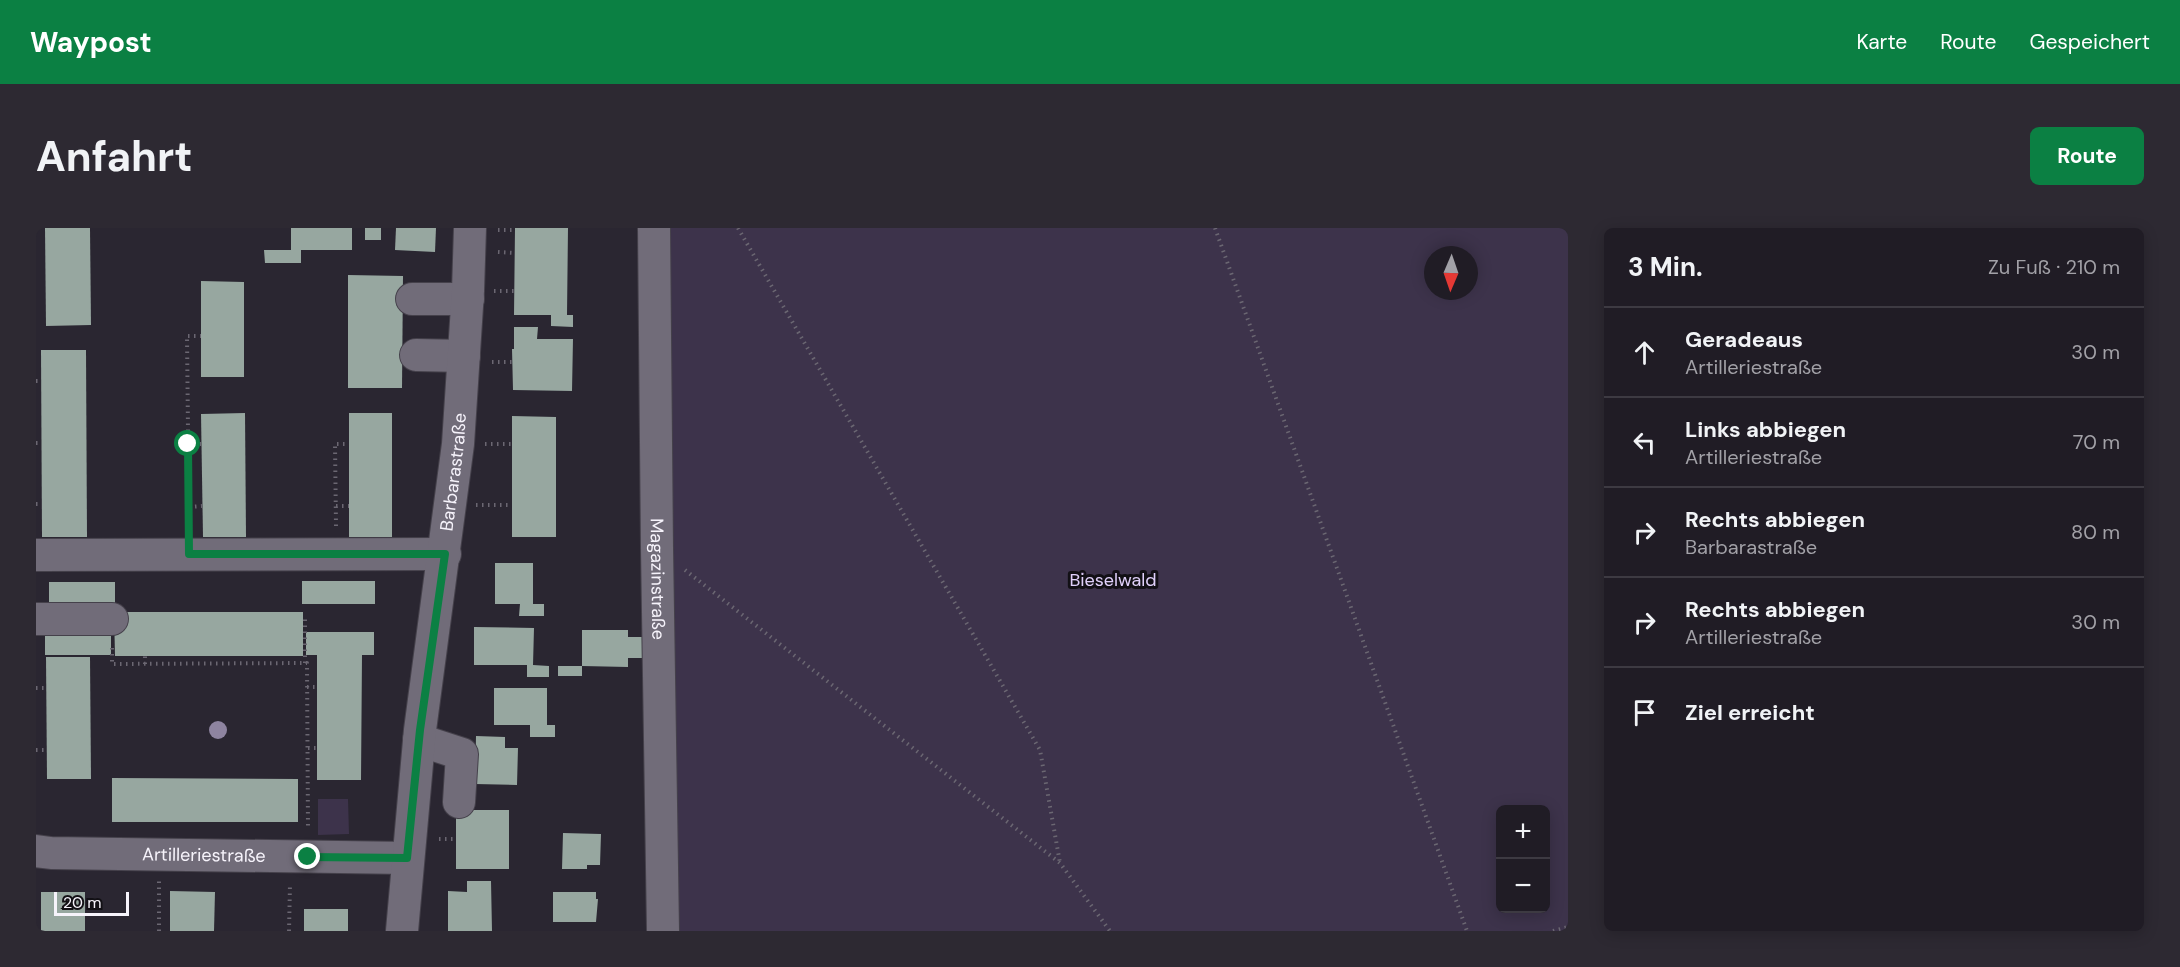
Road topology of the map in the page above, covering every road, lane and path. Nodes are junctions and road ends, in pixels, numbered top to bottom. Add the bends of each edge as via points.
1 (470, 228) edge
2 (654, 228) edge
3 (738, 228) edge
4 (1215, 228) edge
5 (412, 299) dead end
6 (468, 299) junction
7 (201, 336) dead end
8 (416, 355) dead end
9 (464, 356) junction
10 (188, 444) junction
11 (201, 444) dead end
12 (349, 444) dead end
13 (36, 504) edge
14 (42, 504) dead end
15 (202, 506) dead end
16 (336, 506) junction
17 (349, 506) dead end
18 (189, 507) junction
19 (657, 548) junction
20 (189, 554) junction
21 (337, 554) junction
22 (445, 554) junction
23 (36, 555) edge
24 (36, 619) edge
25 (112, 619) joint
26 (305, 619) dead end
27 (145, 656) dead end
28 (208, 656) dead end
29 (271, 656) dead end
30 (271, 663) junction
31 (305, 663) junction
32 (145, 664) junction
33 (208, 664) junction
34 (307, 687) junction
35 (317, 687) dead end
36 (36, 688) edge
37 (46, 688) dead end
38 (419, 740) junction
39 (308, 748) junction
40 (317, 748) dead end
41 (36, 750) edge
42 (46, 750) dead end
43 (459, 802) dead end
44 (36, 851) edge
45 (159, 854) junction
46 (299, 857) junction
47 (407, 858) junction
48 (1060, 863) junction
49 (1568, 927) edge
50 (159, 931) edge
51 (289, 931) edge
52 (402, 931) edge
53 (663, 931) edge
54 (1110, 931) edge
55 (1467, 931) edge
56 (1553, 931) edge

1 - 6 street, Barbarastraße
2 - 19 street, Magazinstraße
3 - 48 path via 1040,750
4 - 55 path
5 - 6 street
6 - 9 street, Barbarastraße
7 - 10 path via 187,336
8 - 9 street
9 - 22 street, Barbarastraße
10 - 11 path
10 - 18 path
12 - 16 path via 335,444
13 - 14 path
15 - 18 path
16 - 17 path
16 - 21 path
18 - 20 path
19 - 48 path
19 - 53 street, Magazinstraße
20 - 21 street
20 - 23 street
21 - 22 street
22 - 38 street, Barbarastraße
24 - 25 street
25 - 32 path via 112,664
26 - 31 path
27 - 32 path
28 - 33 path
29 - 30 path
30 - 31 path
30 - 33 path
31 - 34 path
32 - 33 path
34 - 35 path
34 - 39 path
36 - 37 path
38 - 43 street via 462,754
38 - 47 street, Barbarastraße
39 - 40 path
39 - 46 path
41 - 42 path
44 - 45 street, Artilleriestraße
45 - 46 street, Artilleriestraße
45 - 50 path
46 - 47 street, Artilleriestraße
46 - 51 path
47 - 52 street, Barbarastraße
48 - 54 path
49 - 56 path

